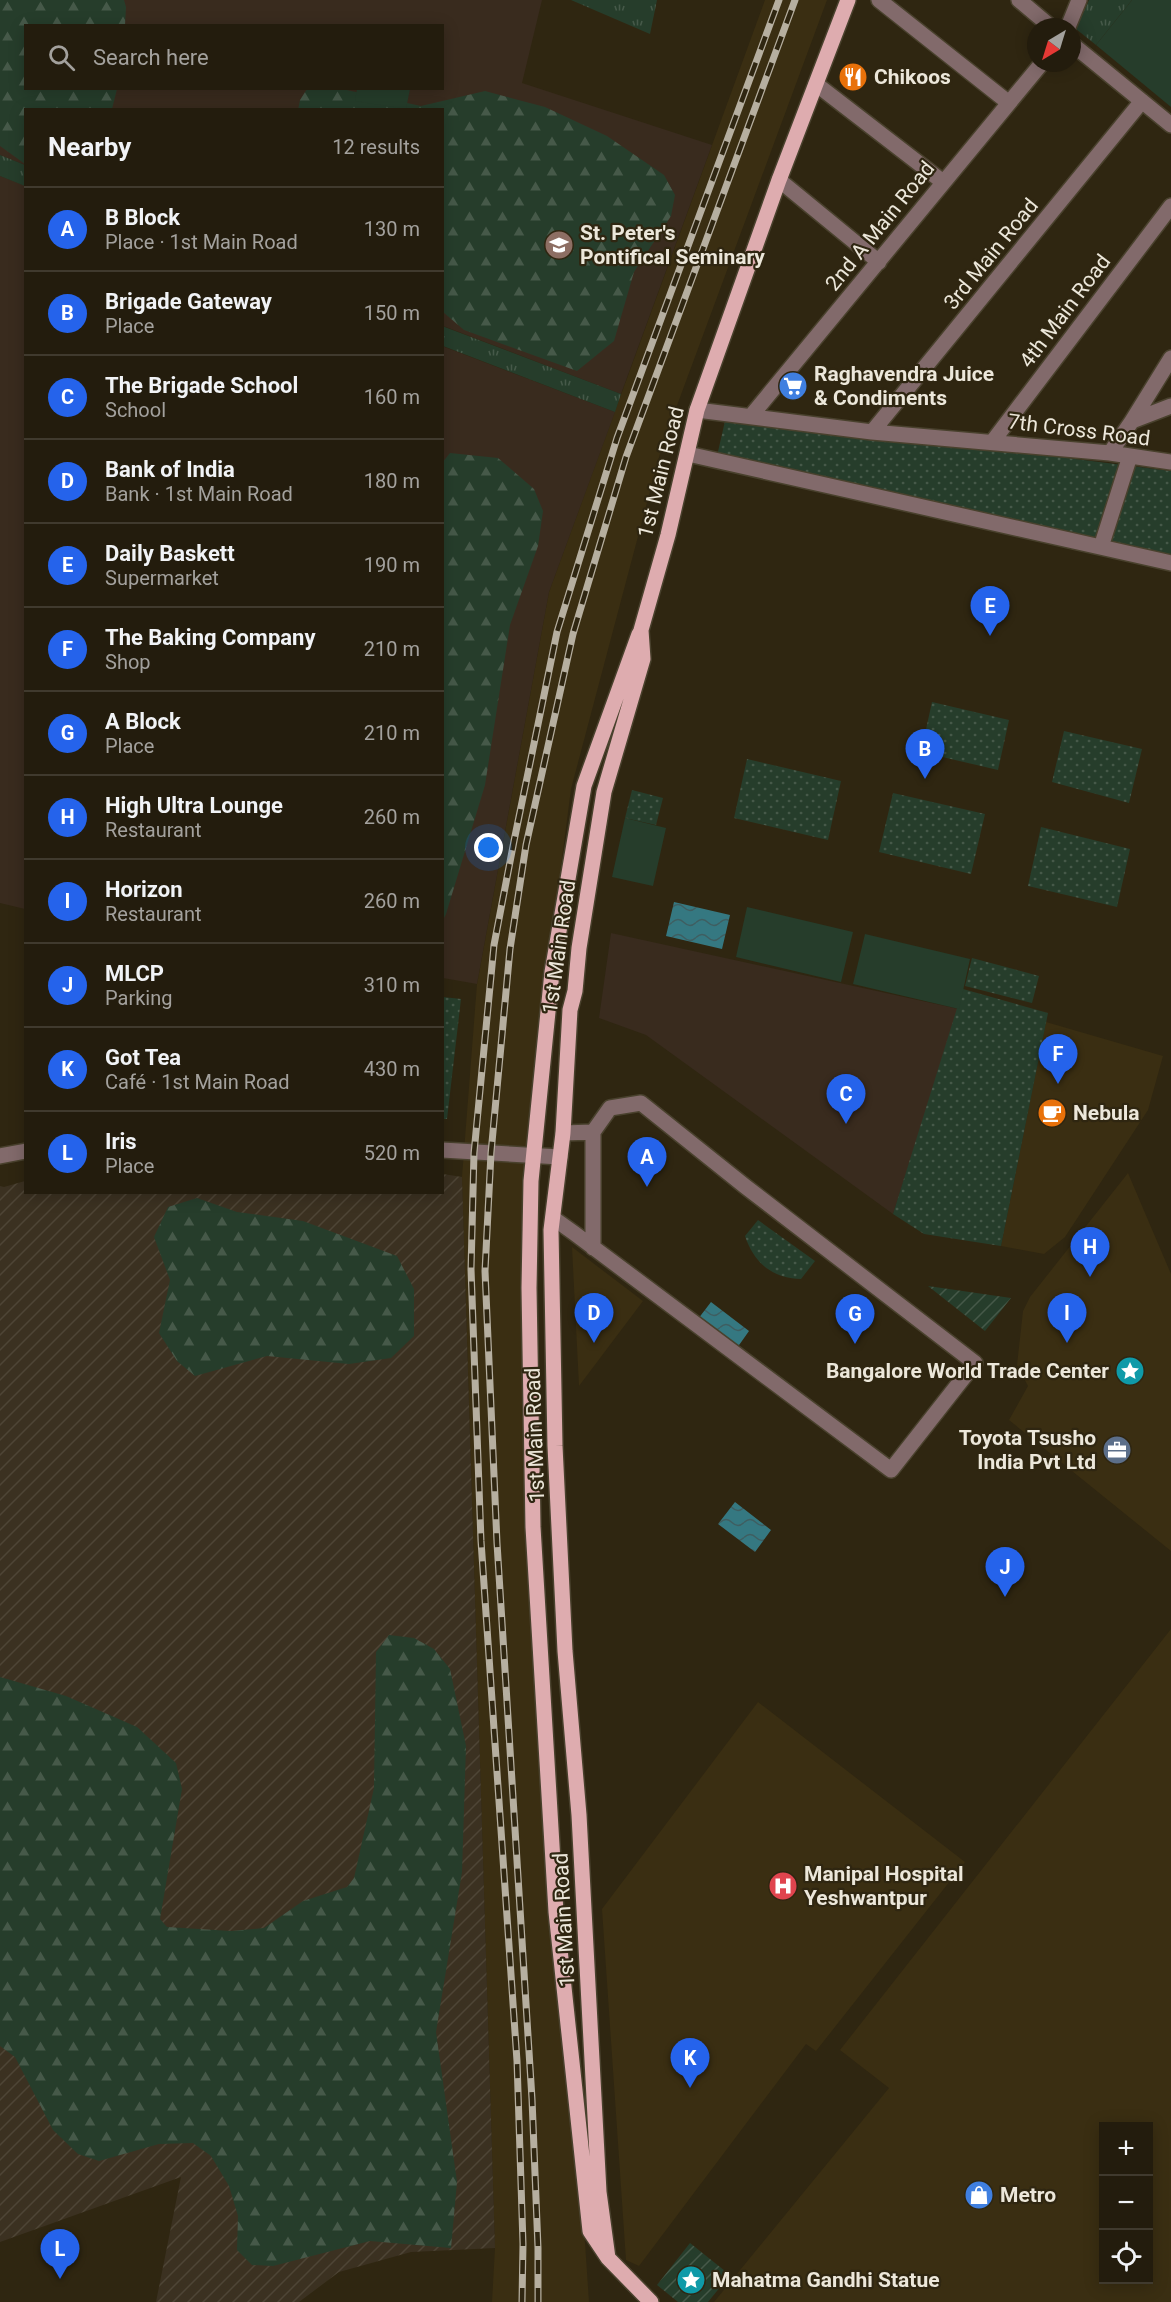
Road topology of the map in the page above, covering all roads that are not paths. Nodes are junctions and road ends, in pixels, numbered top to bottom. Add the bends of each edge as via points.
1 (848, 0) edge
2 (879, 0) edge
3 (1019, 0) edge
4 (1079, 0) edge
5 (1041, 18) edge
6 (1072, 18) edge
7 (1081, 51) edge
8 (1035, 72) edge
9 (816, 84) junction
10 (1142, 101) junction
11 (1009, 103) junction
12 (1171, 125) edge
13 (779, 180) junction
14 (943, 182) junction
15 (1171, 206) edge
16 (879, 262) junction
17 (1171, 358) edge
18 (1171, 406) edge
19 (697, 410) junction
20 (751, 416) junction
21 (1132, 421) junction
22 (872, 432) junction
23 (993, 441) junction
24 (1110, 453) junction
25 (688, 454) junction
26 (1130, 456) junction
27 (1171, 462) edge
28 (1101, 547) junction
29 (1171, 563) edge
30 (641, 630) junction
31 (593, 1132) junction
32 (562, 1133) junction
33 (444, 1150) edge
34 (24, 1151) edge
35 (533, 1155) junction
36 (0, 1156) edge
37 (560, 1157) junction
38 (553, 1218) junction
39 (593, 1248) junction
40 (608, 2258) junction
41 (651, 2302) edge

1 - 9 main road, 1st Main Road
2 - 11 street
3 - 5 street
4 - 6 street
7 - 10 street
8 - 11 street, 2nd A Main Road
9 - 13 main road, 1st Main Road
9 - 14 street
10 - 12 street
10 - 22 street, 3rd Main Road
11 - 14 street, 2nd A Main Road
13 - 16 street
13 - 19 main road, 1st Main Road
14 - 16 street, 2nd A Main Road
15 - 23 street, 4th Main Road
16 - 20 street, 2nd A Main Road
17 - 21 street
18 - 21 street
19 - 20 street, 7th Cross Road
19 - 25 main road, 1st Main Road
20 - 22 street, 7th Cross Road
21 - 24 street
22 - 23 street, 7th Cross Road
23 - 24 street, 7th Cross Road
24 - 26 street, 7th Cross Road
25 - 28 street
25 - 30 main road, 1st Main Road
26 - 27 street, 7th Cross Road
26 - 28 street
28 - 29 street
30 - 32 main road, 1st Main Road via 643,659 604,792 579,948 570,1010
30 - 35 main road, 1st Main Road via 584,786 552,972
31 - 32 street
31 - 39 street
31 - 39 street via 610,1108 640,1103 975,1363 891,1470
32 - 37 main road, 1st Main Road
33 - 35 street
34 - 36 street
35 - 37 street
35 - 40 main road, 1st Main Road via 529,1288 533,1527 556,1912 590,2231
37 - 38 main road, 1st Main Road
38 - 39 street
38 - 40 main road, 1st Main Road via 555,1446 563,1605 579,1815 599,2192
40 - 41 main road

